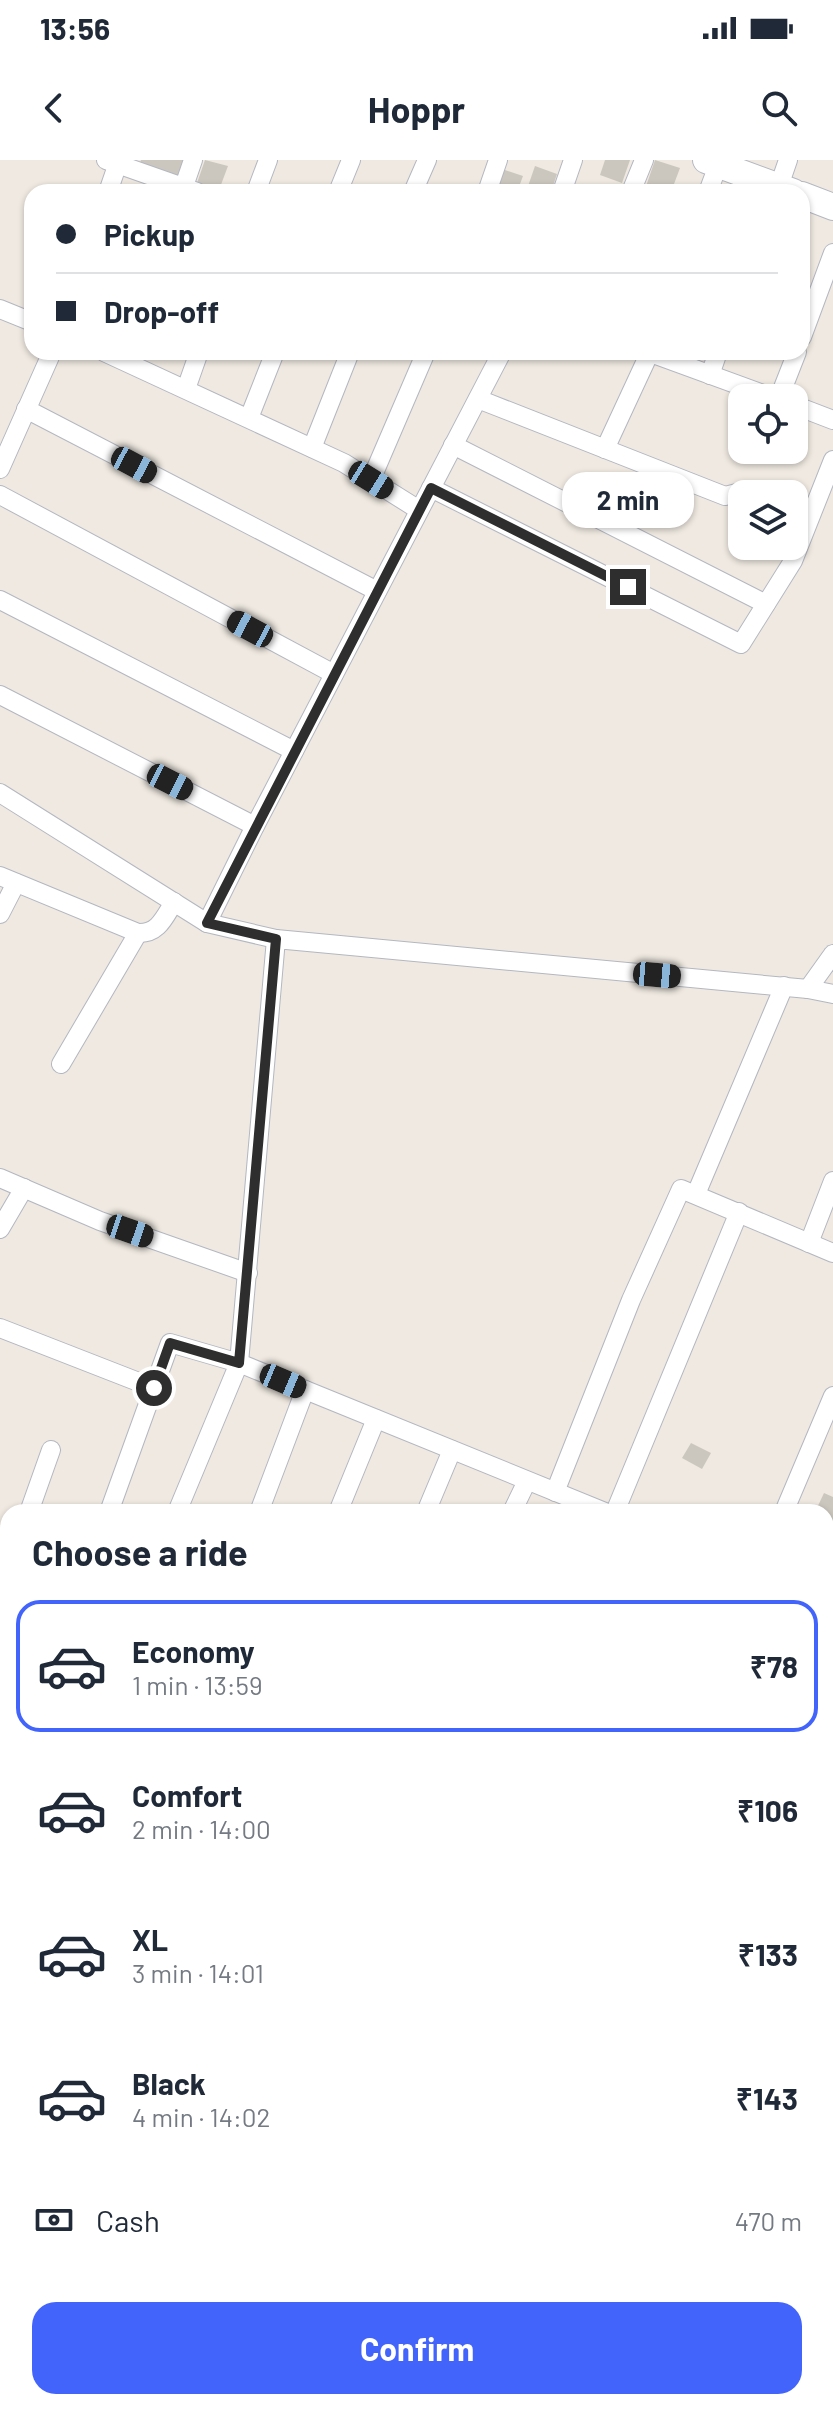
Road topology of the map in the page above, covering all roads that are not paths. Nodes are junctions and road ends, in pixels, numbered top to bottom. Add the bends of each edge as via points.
1 (193, 160) edge
2 (268, 160) edge
3 (351, 160) edge
4 (427, 160) edge
5 (498, 160) edge
6 (573, 160) edge
7 (644, 160) edge
8 (788, 160) edge
9 (114, 161) edge
10 (715, 162) edge
11 (110, 184) edge
12 (172, 184) edge
13 (188, 184) edge
14 (259, 184) edge
15 (341, 184) edge
16 (416, 184) edge
17 (490, 184) edge
18 (565, 184) edge
19 (634, 184) edge
20 (710, 184) edge
21 (769, 184) edge
22 (788, 184) edge
23 (810, 199) edge
24 (833, 207) edge
25 (833, 253) edge
26 (0, 309) edge
27 (810, 315) edge
28 (24, 319) edge
29 (48, 360) edge
30 (127, 360) edge
31 (196, 360) edge
32 (272, 360) edge
33 (347, 360) edge
34 (423, 360) edge
35 (498, 360) edge
36 (645, 360) edge
37 (670, 360) edge
38 (715, 360) edge
39 (794, 360) edge
40 (710, 375) junction
41 (736, 384) edge
42 (783, 384) edge
43 (186, 389) junction
44 (478, 399) junction
45 (26, 409) junction
46 (808, 410) edge
47 (249, 418) junction
48 (833, 420) edge
49 (453, 445) junction
50 (312, 448) junction
51 (605, 449) junction
52 (833, 460) edge
53 (0, 469) edge
54 (371, 480) junction
55 (431, 488) junction
56 (0, 495) edge
57 (728, 495) edge
58 (808, 502) edge
59 (419, 510) junction
60 (793, 560) edge
61 (377, 591) junction
62 (0, 600) edge
63 (766, 604) junction
64 (334, 674) junction
65 (0, 695) edge
66 (294, 751) junction
67 (0, 793) edge
68 (255, 826) junction
69 (8, 879) edge
70 (174, 902) junction
71 (0, 914) edge
72 (207, 923) junction
73 (138, 933) junction
74 (276, 939) junction
75 (833, 954) edge
76 (784, 986) junction
77 (808, 989) junction
78 (833, 994) edge
79 (61, 1064) dead end
80 (0, 1178) edge
81 (833, 1181) edge
82 (24, 1188) junction
83 (696, 1194) junction
84 (739, 1212) junction
85 (0, 1229) edge
86 (809, 1243) junction
87 (833, 1253) edge
88 (248, 1273) junction
89 (0, 1328) edge
90 (239, 1363) junction
91 (154, 1388) junction
92 (305, 1390) junction
93 (833, 1396) edge
94 (376, 1419) junction
95 (51, 1450) dead end
96 (452, 1450) junction
97 (527, 1481) junction
98 (555, 1492) junction
99 (32, 1504) edge
100 (112, 1504) edge
101 (180, 1504) edge
102 (262, 1504) edge
103 (341, 1504) edge
104 (429, 1504) edge
105 (516, 1504) edge
106 (585, 1504) edge
107 (618, 1504) edge
108 (787, 1504) edge

1 - 13 street
2 - 14 street
3 - 15 street
4 - 16 street
5 - 17 street
6 - 18 street
7 - 19 street
8 - 22 street
9 - 11 street
9 - 12 street
10 - 20 street
10 - 21 street
23 - 24 street
25 - 27 street
26 - 28 street
29 - 45 street
30 - 43 street
31 - 43 street
32 - 47 street
33 - 50 street
34 - 54 street
35 - 44 street
36 - 51 street
37 - 40 street
38 - 40 street
39 - 42 street
40 - 41 street
43 - 47 street
44 - 49 street
44 - 51 street
45 - 53 street
45 - 61 street
46 - 48 street
47 - 50 street
49 - 55 street
49 - 63 street
50 - 54 street
51 - 57 street
52 - 58 street
54 - 59 street
55 - 59 street
55 - 63 street via 741,644
56 - 64 street
59 - 61 street
60 - 63 street
61 - 64 street
62 - 66 street
64 - 66 street
65 - 68 street
66 - 68 street
67 - 70 street
68 - 72 street
69 - 71 street
69 - 73 street
70 - 72 street
70 - 73 street via 156,930
72 - 74 street
73 - 79 street
74 - 76 street
74 - 88 street
75 - 77 street
76 - 77 street
76 - 83 street
77 - 78 street
80 - 82 street
81 - 86 street
82 - 85 street
82 - 88 street
83 - 84 street
83 - 98 street via 681,1189
84 - 86 street
84 - 107 street
86 - 87 street
88 - 90 street
89 - 91 street
90 - 91 street via 170,1343
90 - 92 street
90 - 101 street
91 - 100 street
92 - 94 street
92 - 102 street
93 - 108 street
94 - 96 street
94 - 103 street
95 - 99 street
96 - 97 street
96 - 104 street
97 - 98 street
97 - 105 street
98 - 106 street

